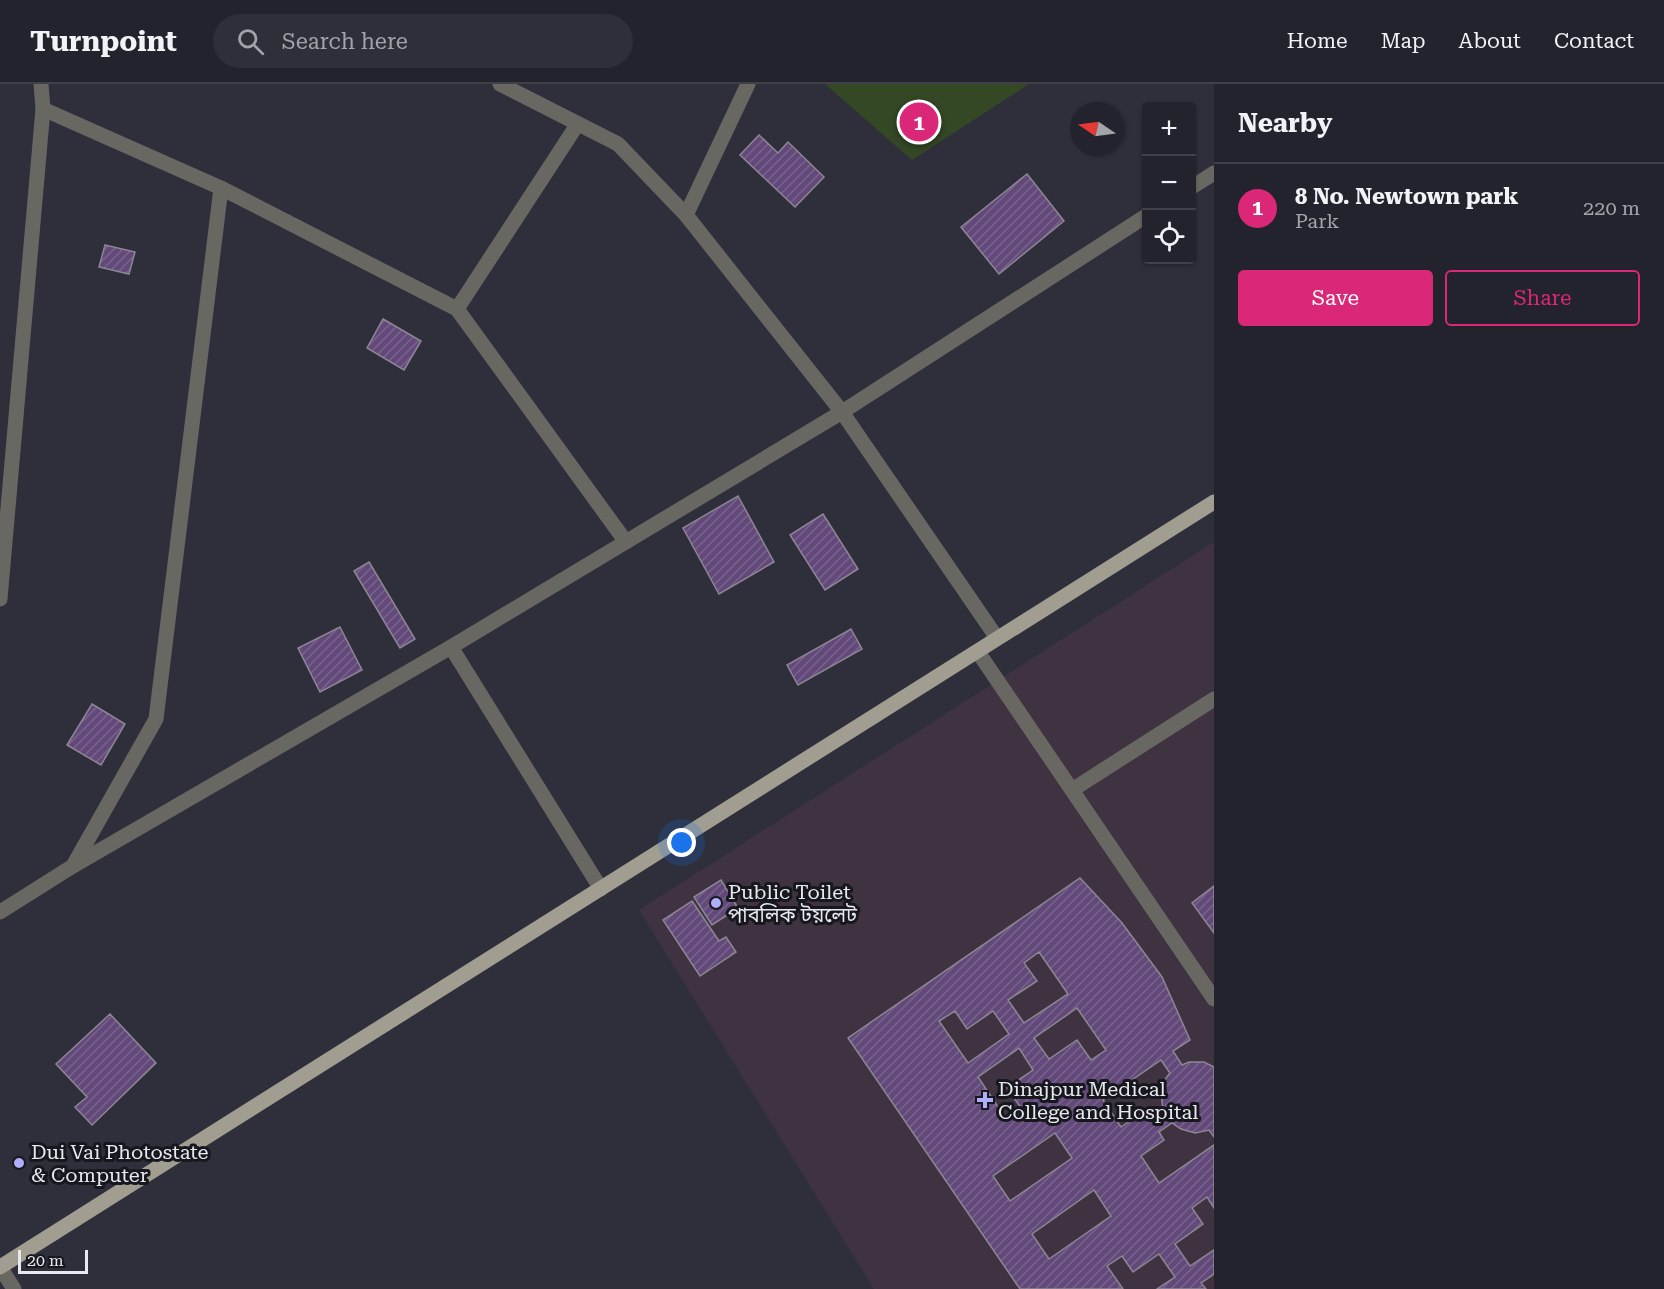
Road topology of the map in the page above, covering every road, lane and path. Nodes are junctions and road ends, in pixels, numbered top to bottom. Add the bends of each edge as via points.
1 (40, 84) edge
2 (500, 84) edge
3 (748, 84) edge
4 (43, 109) junction
5 (577, 124) junction
6 (1214, 173) edge
7 (1196, 185) edge
8 (221, 188) junction
9 (686, 214) junction
10 (1142, 219) edge
11 (457, 309) junction
12 (842, 412) junction
13 (1214, 502) edge
14 (626, 542) junction
15 (0, 599) edge
16 (997, 638) junction
17 (451, 648) junction
18 (978, 652) junction
19 (1214, 699) edge
20 (1071, 790) junction
21 (73, 866) junction
22 (601, 889) junction
23 (0, 912) edge
24 (1214, 999) edge
25 (0, 1267) edge
26 (14, 1289) edge

1 - 4 street
2 - 5 street
3 - 9 street
4 - 8 street
4 - 15 street
5 - 9 street via 618,144
5 - 11 street
6 - 7 street
8 - 11 street
8 - 21 street via 156,719
9 - 12 street
10 - 12 street
11 - 14 street
12 - 14 street
12 - 16 street
13 - 16 main road
14 - 17 street
16 - 18 main road
17 - 21 street
17 - 22 street
18 - 20 street
18 - 22 main road
19 - 20 street
20 - 24 street
21 - 23 street
22 - 25 main road
25 - 26 street

